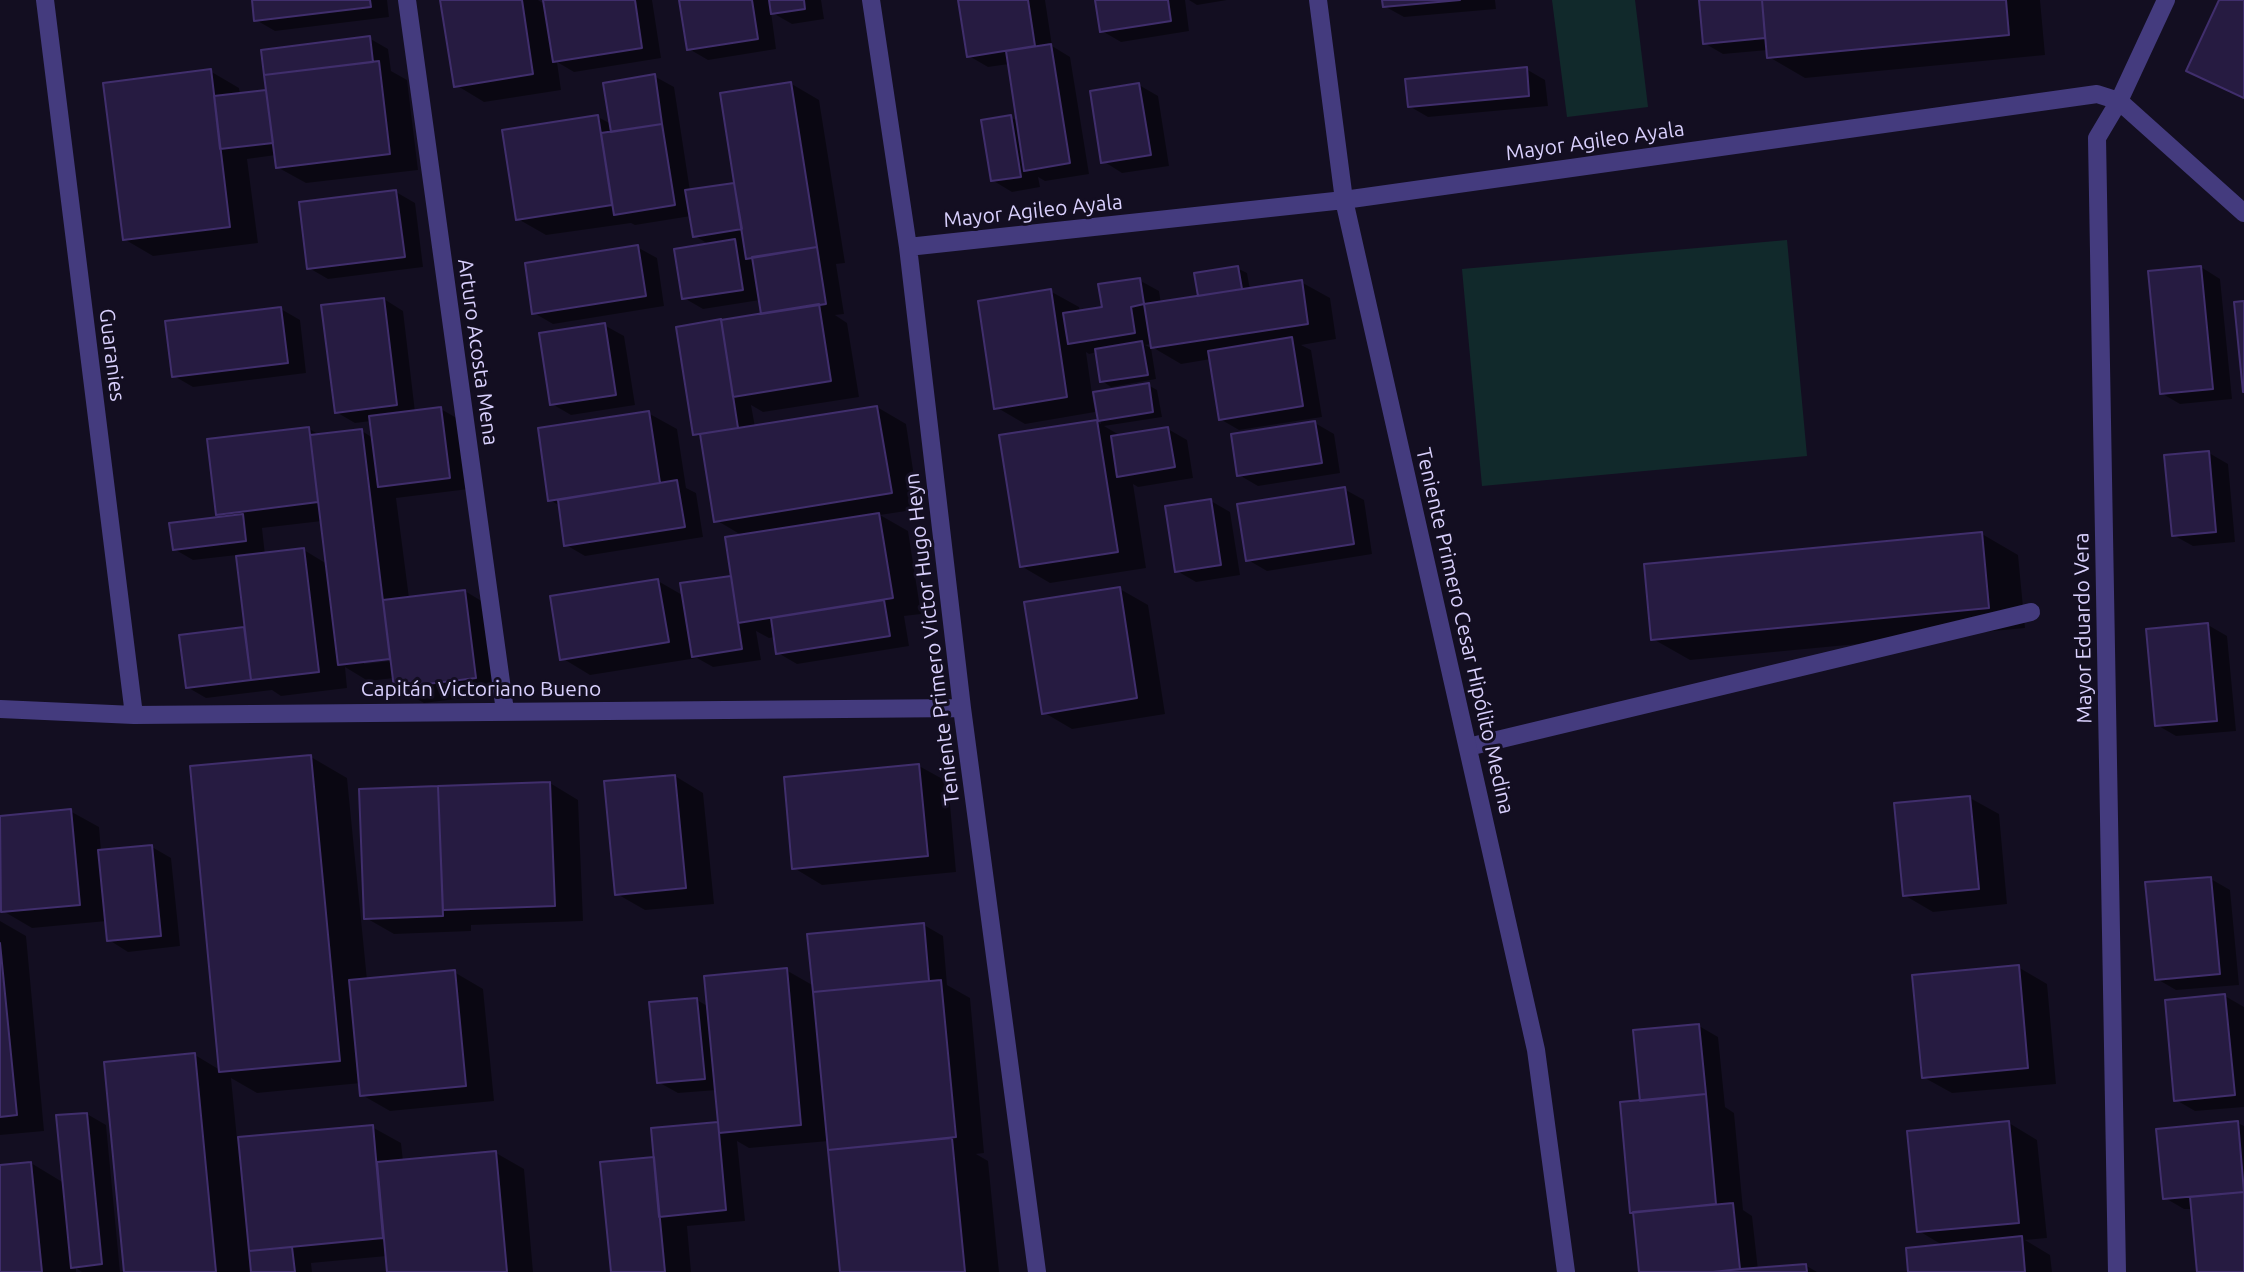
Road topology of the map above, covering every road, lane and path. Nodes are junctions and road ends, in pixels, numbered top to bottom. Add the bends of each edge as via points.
1 (45, 0) edge
2 (407, 0) edge
3 (871, 0) edge
4 (1318, 0) edge
5 (2166, 0) edge
6 (2119, 101) junction
7 (1344, 200) junction
8 (2244, 213) edge
9 (908, 247) junction
10 (2031, 612) dead end
11 (962, 708) junction
12 (0, 709) edge
13 (505, 711) junction
14 (134, 715) junction
15 (1468, 747) junction
16 (1037, 1272) edge
17 (1566, 1272) edge
18 (2117, 1272) edge

1 - 14 street, Guaranies
2 - 13 street, Arturo Acosta Mena
3 - 9 street, Teniente Primero Victor Hugo Heyn
4 - 7 street, Teniente Primero Cesar Hipólito Medina
5 - 6 street, Mayor Eduardo Vera
6 - 7 street, Mayor Agileo Ayala via 2097,94
6 - 8 street
6 - 18 street, Mayor Eduardo Vera via 2097,138
7 - 9 street, Mayor Agileo Ayala
7 - 15 street, Teniente Primero Cesar Hipólito Medina
9 - 11 street, Teniente Primero Victor Hugo Heyn
10 - 15 street
11 - 13 street, Capitán Victoriano Bueno
11 - 16 street, Teniente Primero Victor Hugo Heyn
12 - 14 street, Capitán Victoriano Bueno
13 - 14 street, Capitán Victoriano Bueno
15 - 17 street, Teniente Primero Cesar Hipólito Medina via 1536,1050

